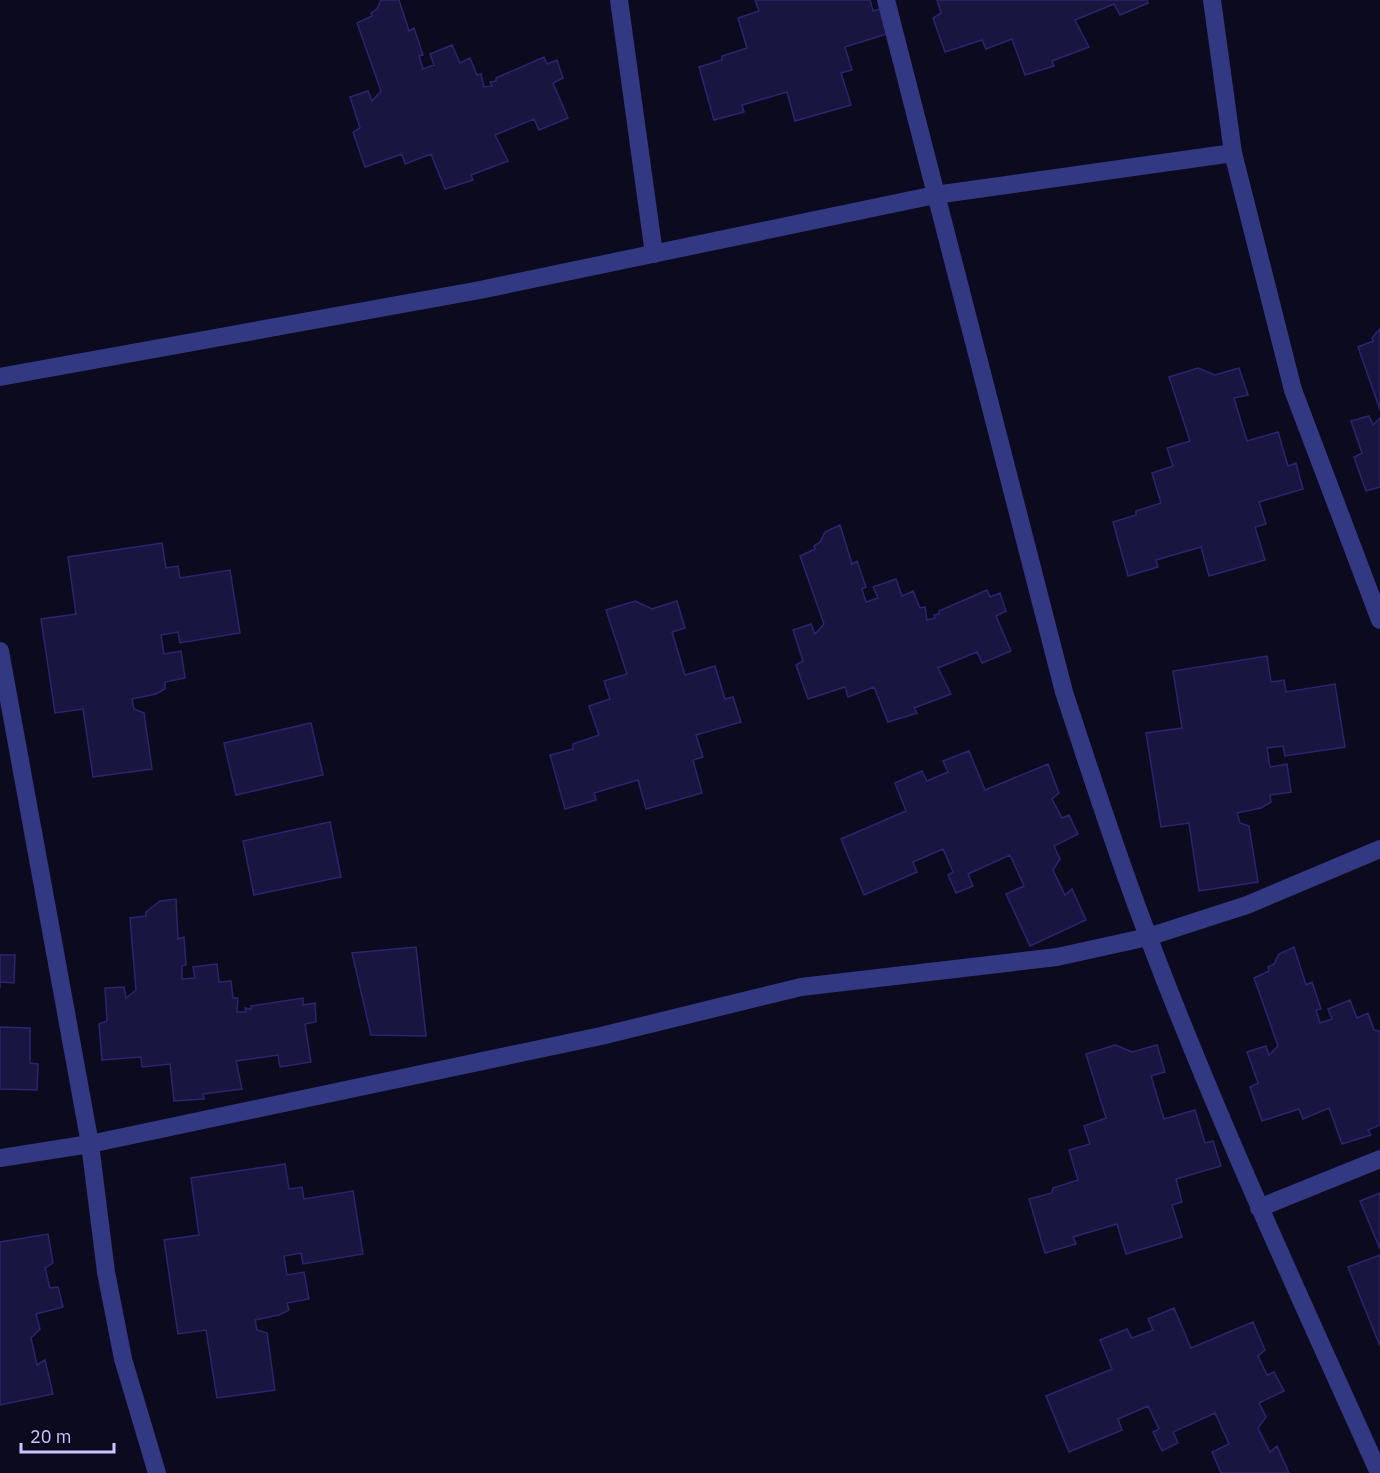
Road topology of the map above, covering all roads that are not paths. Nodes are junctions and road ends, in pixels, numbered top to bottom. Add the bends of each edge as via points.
1 (619, 0) edge
2 (885, 0) edge
3 (1212, 0) edge
4 (1233, 153) junction
5 (934, 195) junction
6 (654, 254) junction
7 (0, 377) edge
8 (1380, 620) edge
9 (0, 651) edge
10 (1380, 849) edge
11 (1148, 937) junction
12 (90, 1144) junction
13 (0, 1158) edge
14 (1380, 1159) edge
15 (1259, 1208) junction
16 (157, 1473) edge
17 (1379, 1473) edge

1 - 6 street
2 - 5 street
3 - 4 street
4 - 5 street
4 - 8 street via 1293,390
5 - 6 street
5 - 11 street via 1064,692
6 - 7 street via 480,290
9 - 12 street
10 - 11 street via 1247,905
11 - 12 street via 1057,957 801,987 601,1036
11 - 15 street
12 - 13 street
12 - 16 street via 106,1272 123,1359
14 - 15 street
15 - 17 street

